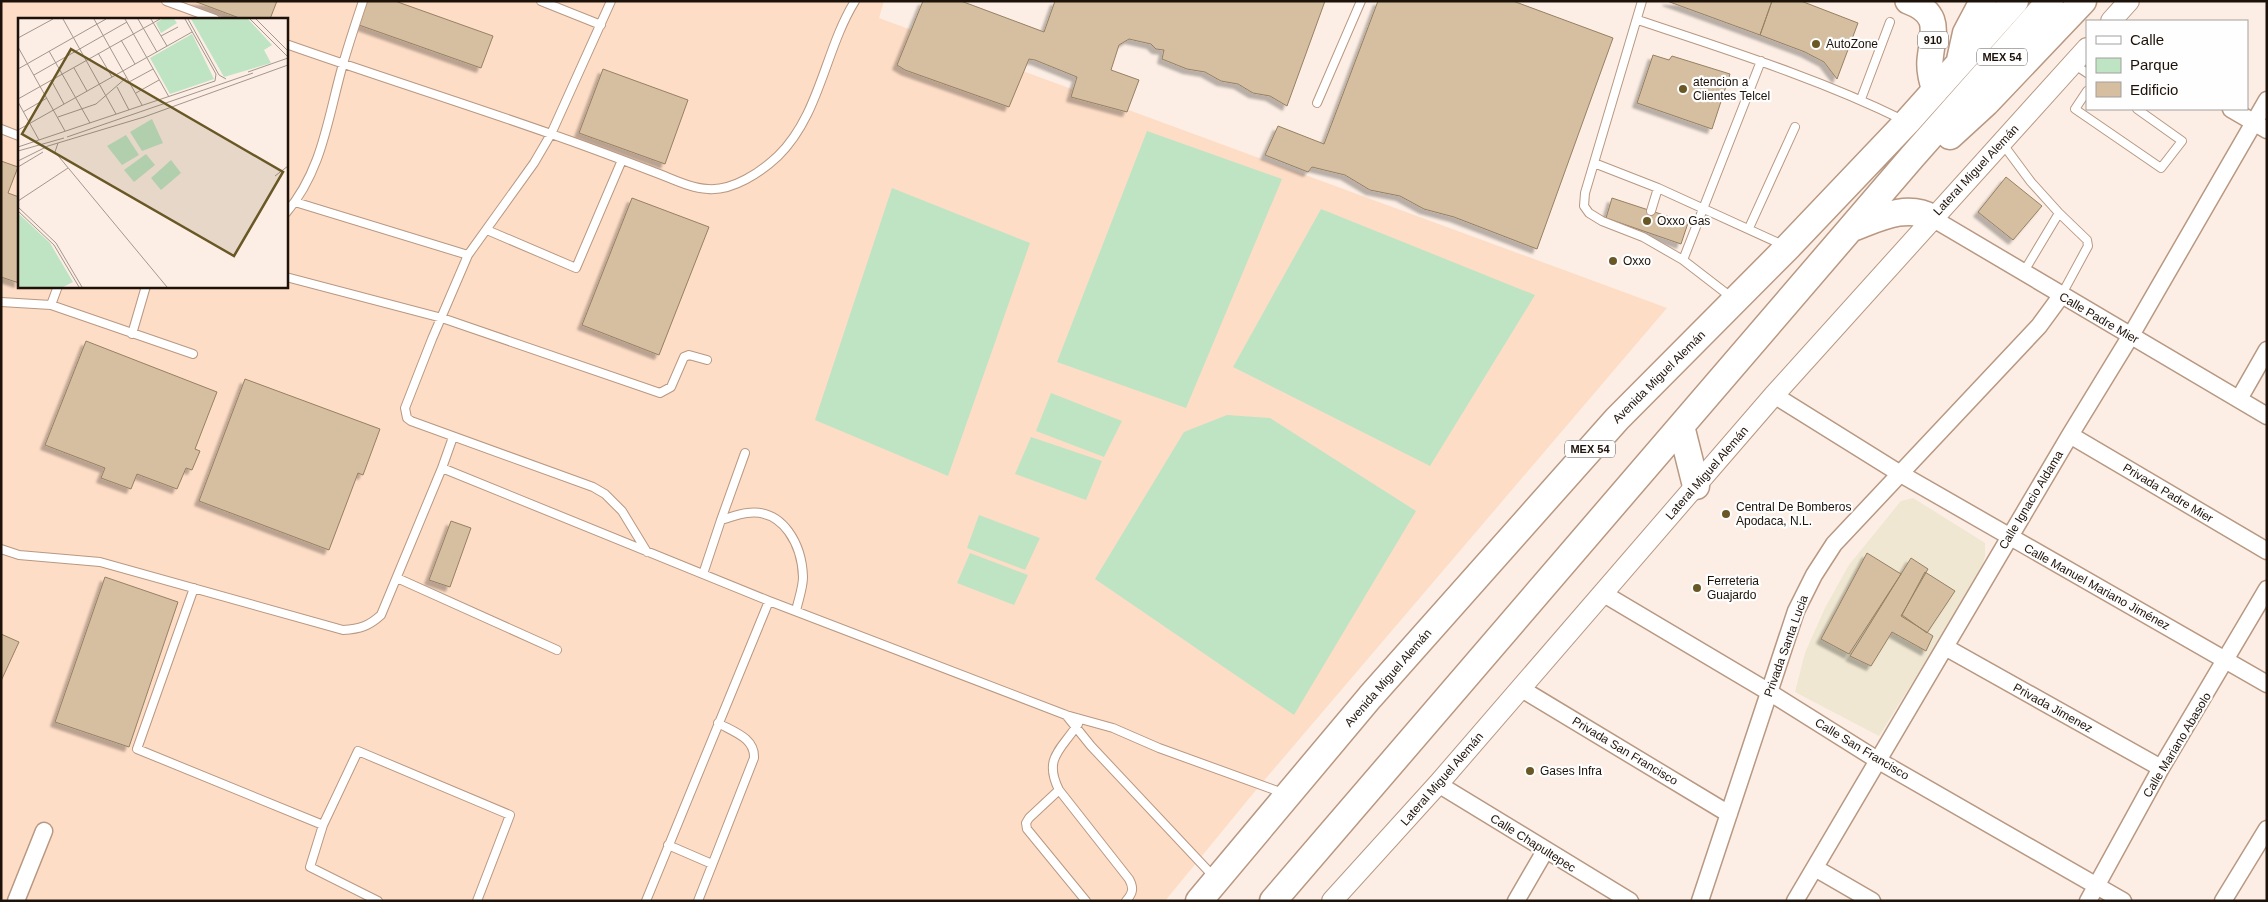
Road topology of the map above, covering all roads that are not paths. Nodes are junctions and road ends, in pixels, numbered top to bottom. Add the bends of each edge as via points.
1 (166, 1) edge
2 (363, 1) edge
3 (541, 1) edge
4 (611, 1) edge
5 (856, 1) edge
6 (1361, 1) edge
7 (1642, 1) edge
8 (1908, 1) edge
9 (2050, 1) edge
10 (2083, 1) edge
11 (2129, 1) edge
12 (2000, 6) edge
13 (213, 18) edge
14 (1638, 20) junction
15 (2112, 20) edge
16 (1890, 22) dead end
17 (601, 25) junction
18 (288, 45) edge
19 (2086, 51) edge
20 (1760, 61) junction
21 (343, 64) junction
22 (2080, 68) edge
23 (1936, 91) junction
24 (2086, 92) edge
25 (1861, 99) junction
26 (2267, 100) edge
27 (1317, 102) dead end
28 (2138, 110) edge
29 (2233, 110) edge
30 (1907, 122) junction
31 (2260, 126) edge
32 (1796, 127) dead end
33 (1, 129) edge
34 (551, 134) junction
35 (18, 136) edge
36 (2002, 142) junction
37 (1912, 157) junction
38 (622, 160) junction
39 (1594, 163) junction
40 (1658, 188) junction
41 (296, 202) junction
42 (1703, 208) junction
43 (288, 211) edge
44 (1651, 211) dead end
45 (2059, 213) junction
46 (1932, 218) junction
47 (1750, 228) junction
48 (1851, 228) junction
49 (487, 230) junction
50 (1788, 247) junction
51 (468, 255) junction
52 (1683, 260) junction
53 (2023, 274) junction
54 (288, 278) edge
55 (57, 288) edge
56 (145, 288) edge
57 (2061, 296) junction
58 (1735, 300) junction
59 (1, 302) edge
60 (51, 305) junction
61 (442, 318) junction
62 (132, 334) junction
63 (2130, 337) junction
64 (2267, 350) edge
65 (193, 354) dead end
66 (706, 360) dead end
67 (1774, 395) junction
68 (2239, 399) junction
69 (2267, 416) edge
70 (1681, 426) junction
71 (2070, 435) junction
72 (453, 437) junction
73 (745, 452) dead end
74 (442, 468) junction
75 (1899, 473) junction
76 (1696, 486) junction
77 (721, 520) junction
78 (2009, 537) junction
79 (1, 549) edge
80 (2267, 551) edge
81 (647, 552) junction
82 (703, 574) junction
83 (397, 578) junction
84 (194, 588) junction
85 (2267, 589) edge
86 (1604, 594) junction
87 (769, 601) junction
88 (796, 611) junction
89 (1945, 647) junction
90 (557, 650) dead end
91 (2227, 660) junction
92 (2267, 684) edge
93 (1520, 688) junction
94 (1769, 692) junction
95 (1066, 715) junction
96 (1082, 718) junction
97 (718, 723) junction
98 (1075, 728) junction
99 (1879, 761) junction
100 (2161, 768) junction
101 (1438, 784) junction
102 (1059, 790) junction
103 (1288, 795) junction
104 (1729, 814) junction
105 (323, 825) junction
106 (2267, 829) edge
107 (44, 831) dead end
108 (668, 845) junction
109 (1546, 851) junction
110 (712, 864) junction
111 (1815, 868) junction
112 (1216, 880) junction
113 (2097, 885) junction
114 (16, 901) edge
115 (378, 901) edge
116 (477, 901) edge
117 (646, 901) edge
118 (698, 901) edge
119 (1086, 901) edge
120 (1126, 901) edge
121 (1199, 901) edge
122 (1273, 901) edge
123 (1332, 901) edge
124 (1516, 901) edge
125 (1630, 901) edge
126 (1700, 901) edge
127 (1795, 901) edge
128 (1872, 901) edge
129 (2088, 901) edge
130 (2123, 901) edge
131 (2223, 901) edge

1 - 13 lane
2 - 21 lane
3 - 17 lane
4 - 17 lane
5 - 38 lane via 839,31 800,125 778,156 759,170 730,186 709,190
6 - 27 lane
7 - 14 lane
8 - 23 main road, 910 via 1923,7 1932,20 1934,36 1930,69
9 - 37 highway, MEX 54
10 - 37 highway via 1966,123
11 - 15 street
12 - 23 highway, Avenida Miguel Alemán / MEX 54 via 1959,66
14 - 20 lane
14 - 39 lane
16 - 25 lane
17 - 34 lane
18 - 21 lane
19 - 22 street, Lateral Miguel Alemán
20 - 25 lane
20 - 42 lane
21 - 34 lane
21 - 41 lane via 323,146
22 - 36 street, Lateral Miguel Alemán
23 - 30 highway, Avenida Miguel Alemán / MEX 54
24 - 28 lane via 2075,109 2161,168 2182,141
25 - 30 lane
26 - 31 street, Calle Ignacio Aldama
29 - 31 street
30 - 50 highway, Avenida Miguel Alemán / MEX 54
31 - 63 street, Calle Ignacio Aldama
32 - 47 lane
33 - 35 lane
34 - 38 lane
34 - 49 lane
36 - 45 lane
36 - 46 street, Lateral Miguel Alemán
37 - 48 highway, MEX 54
38 - 49 lane via 576,268
39 - 40 lane
39 - 52 lane via 1585,193 1584,206 1589,213 1602,221 1644,235
40 - 42 lane
40 - 44 lane
41 - 43 lane
41 - 51 lane
42 - 47 lane
42 - 52 lane
45 - 53 lane
45 - 57 lane via 2087,240 2088,246
46 - 48 highway via 1922,212 1910,211
46 - 53 street, Calle Padre Mier
46 - 67 street, Lateral Miguel Alemán
47 - 50 lane
48 - 70 highway, MEX 54
49 - 51 lane
50 - 58 highway, Avenida Miguel Alemán / MEX 54
51 - 61 lane
52 - 58 lane
53 - 57 street, Calle Padre Mier
54 - 61 lane
55 - 60 lane
56 - 62 lane
57 - 63 street, Calle Padre Mier
57 - 75 street, Privada Santa Lucia via 2039,326
58 - 103 highway, Avenida Miguel Alemán / MEX 54 via 1617,419 1370,697
59 - 60 lane
60 - 62 lane
61 - 66 lane via 660,393 671,387 684,357 689,355
61 - 72 lane via 405,408 411,421
62 - 65 lane
63 - 68 street, Calle Padre Mier
63 - 71 street, Calle Ignacio Aldama
64 - 68 street
67 - 75 street, Calle Manuel Mariano Jiménez
67 - 76 street, Lateral Miguel Alemán
68 - 69 street, Calle Padre Mier
70 - 76 highway
70 - 122 highway, MEX 54
71 - 78 street, Calle Ignacio Aldama
71 - 80 street, Privada Padre Mier
72 - 74 lane
72 - 81 lane via 560,474 605,494 622,511
73 - 77 lane
74 - 81 lane
74 - 83 lane
75 - 78 street, Calle Manuel Mariano Jiménez
75 - 94 street, Privada Santa Lucia via 1834,544 1814,575 1796,611
76 - 86 street, Lateral Miguel Alemán
77 - 82 lane
77 - 88 lane via 749,513 773,516 790,531 801,556 803,579
78 - 89 street, Calle Ignacio Aldama
78 - 91 street, Calle Manuel Mariano Jiménez
79 - 84 lane via 19,555 100,562
81 - 82 lane
82 - 87 lane
83 - 84 lane via 381,615 359,629 343,630
83 - 90 lane
84 - 105 lane via 137,749
85 - 91 street, Calle Mariano Abasolo
86 - 93 street, Lateral Miguel Alemán
86 - 94 street, Calle San Francisco
87 - 88 lane
87 - 97 lane
88 - 95 lane
89 - 99 street, Calle Ignacio Aldama
89 - 100 street, Privada Jimenez
91 - 92 street, Calle Manuel Mariano Jiménez
91 - 100 street, Calle Mariano Abasolo
93 - 101 street, Lateral Miguel Alemán
93 - 104 street, Privada San Francisco
94 - 99 street, Calle San Francisco
94 - 104 street, Privada Santa Lucia
95 - 96 lane
95 - 98 lane
96 - 98 lane
96 - 103 lane
97 - 108 lane
97 - 110 lane via 747,739 753,746 754,758
98 - 102 lane via 1051,767
98 - 112 lane
99 - 111 street, Calle Ignacio Aldama
99 - 113 street, Calle San Francisco
100 - 113 street, Calle Mariano Abasolo
101 - 109 street, Calle Chapultepec
101 - 123 street, Lateral Miguel Alemán
102 - 119 lane via 1029,818 1027,828
102 - 120 lane via 1129,879 1133,886
103 - 112 highway, Avenida Miguel Alemán / MEX 54
104 - 126 street, Privada Santa Lucia
105 - 115 lane via 310,867
105 - 116 lane via 358,751 510,816
106 - 131 street
107 - 114 street
108 - 110 lane
108 - 117 lane
109 - 124 street
109 - 125 street, Calle Chapultepec
110 - 118 lane
111 - 127 street, Calle Ignacio Aldama
111 - 128 street
112 - 121 highway, Avenida Miguel Alemán / MEX 54
113 - 129 street, Calle Mariano Abasolo
113 - 130 street, Calle San Francisco

